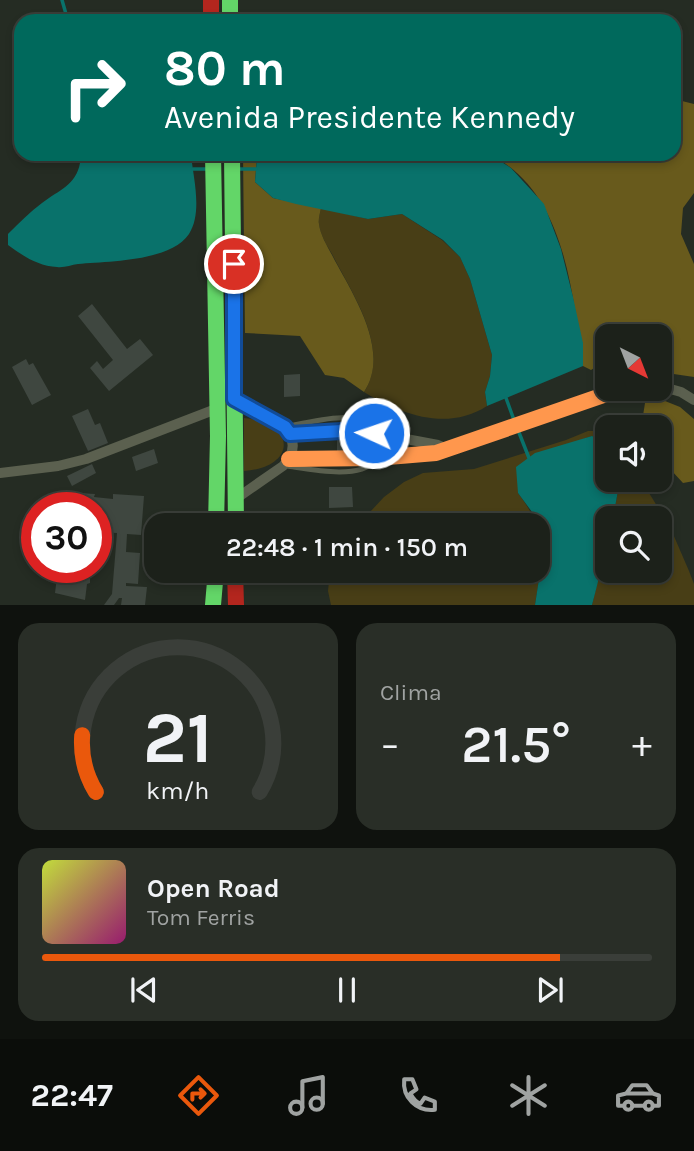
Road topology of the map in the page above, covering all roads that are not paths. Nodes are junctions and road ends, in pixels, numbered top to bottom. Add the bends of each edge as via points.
1 (213, 161) edge
2 (232, 161) edge
3 (672, 389) edge
4 (234, 399) junction
5 (595, 399) edge
6 (694, 400) edge
7 (216, 409) junction
8 (288, 431) junction
9 (374, 433) junction
10 (445, 448) junction
11 (376, 458) junction
12 (286, 462) junction
13 (0, 473) edge
14 (237, 498) junction
15 (216, 513) edge
16 (236, 513) edge
17 (215, 583) edge
18 (235, 583) edge
19 (213, 605) edge
20 (236, 605) edge

1 - 7 main road
2 - 4 main road
3 - 6 street
4 - 8 street
4 - 14 main road
5 - 10 main road
7 - 13 street via 86,459
7 - 15 main road
8 - 9 street
8 - 12 street via 292,451
9 - 10 street
9 - 11 street
10 - 11 main road via 436,453
11 - 12 main road
12 - 14 street
14 - 16 main road
17 - 19 main road
18 - 20 main road

